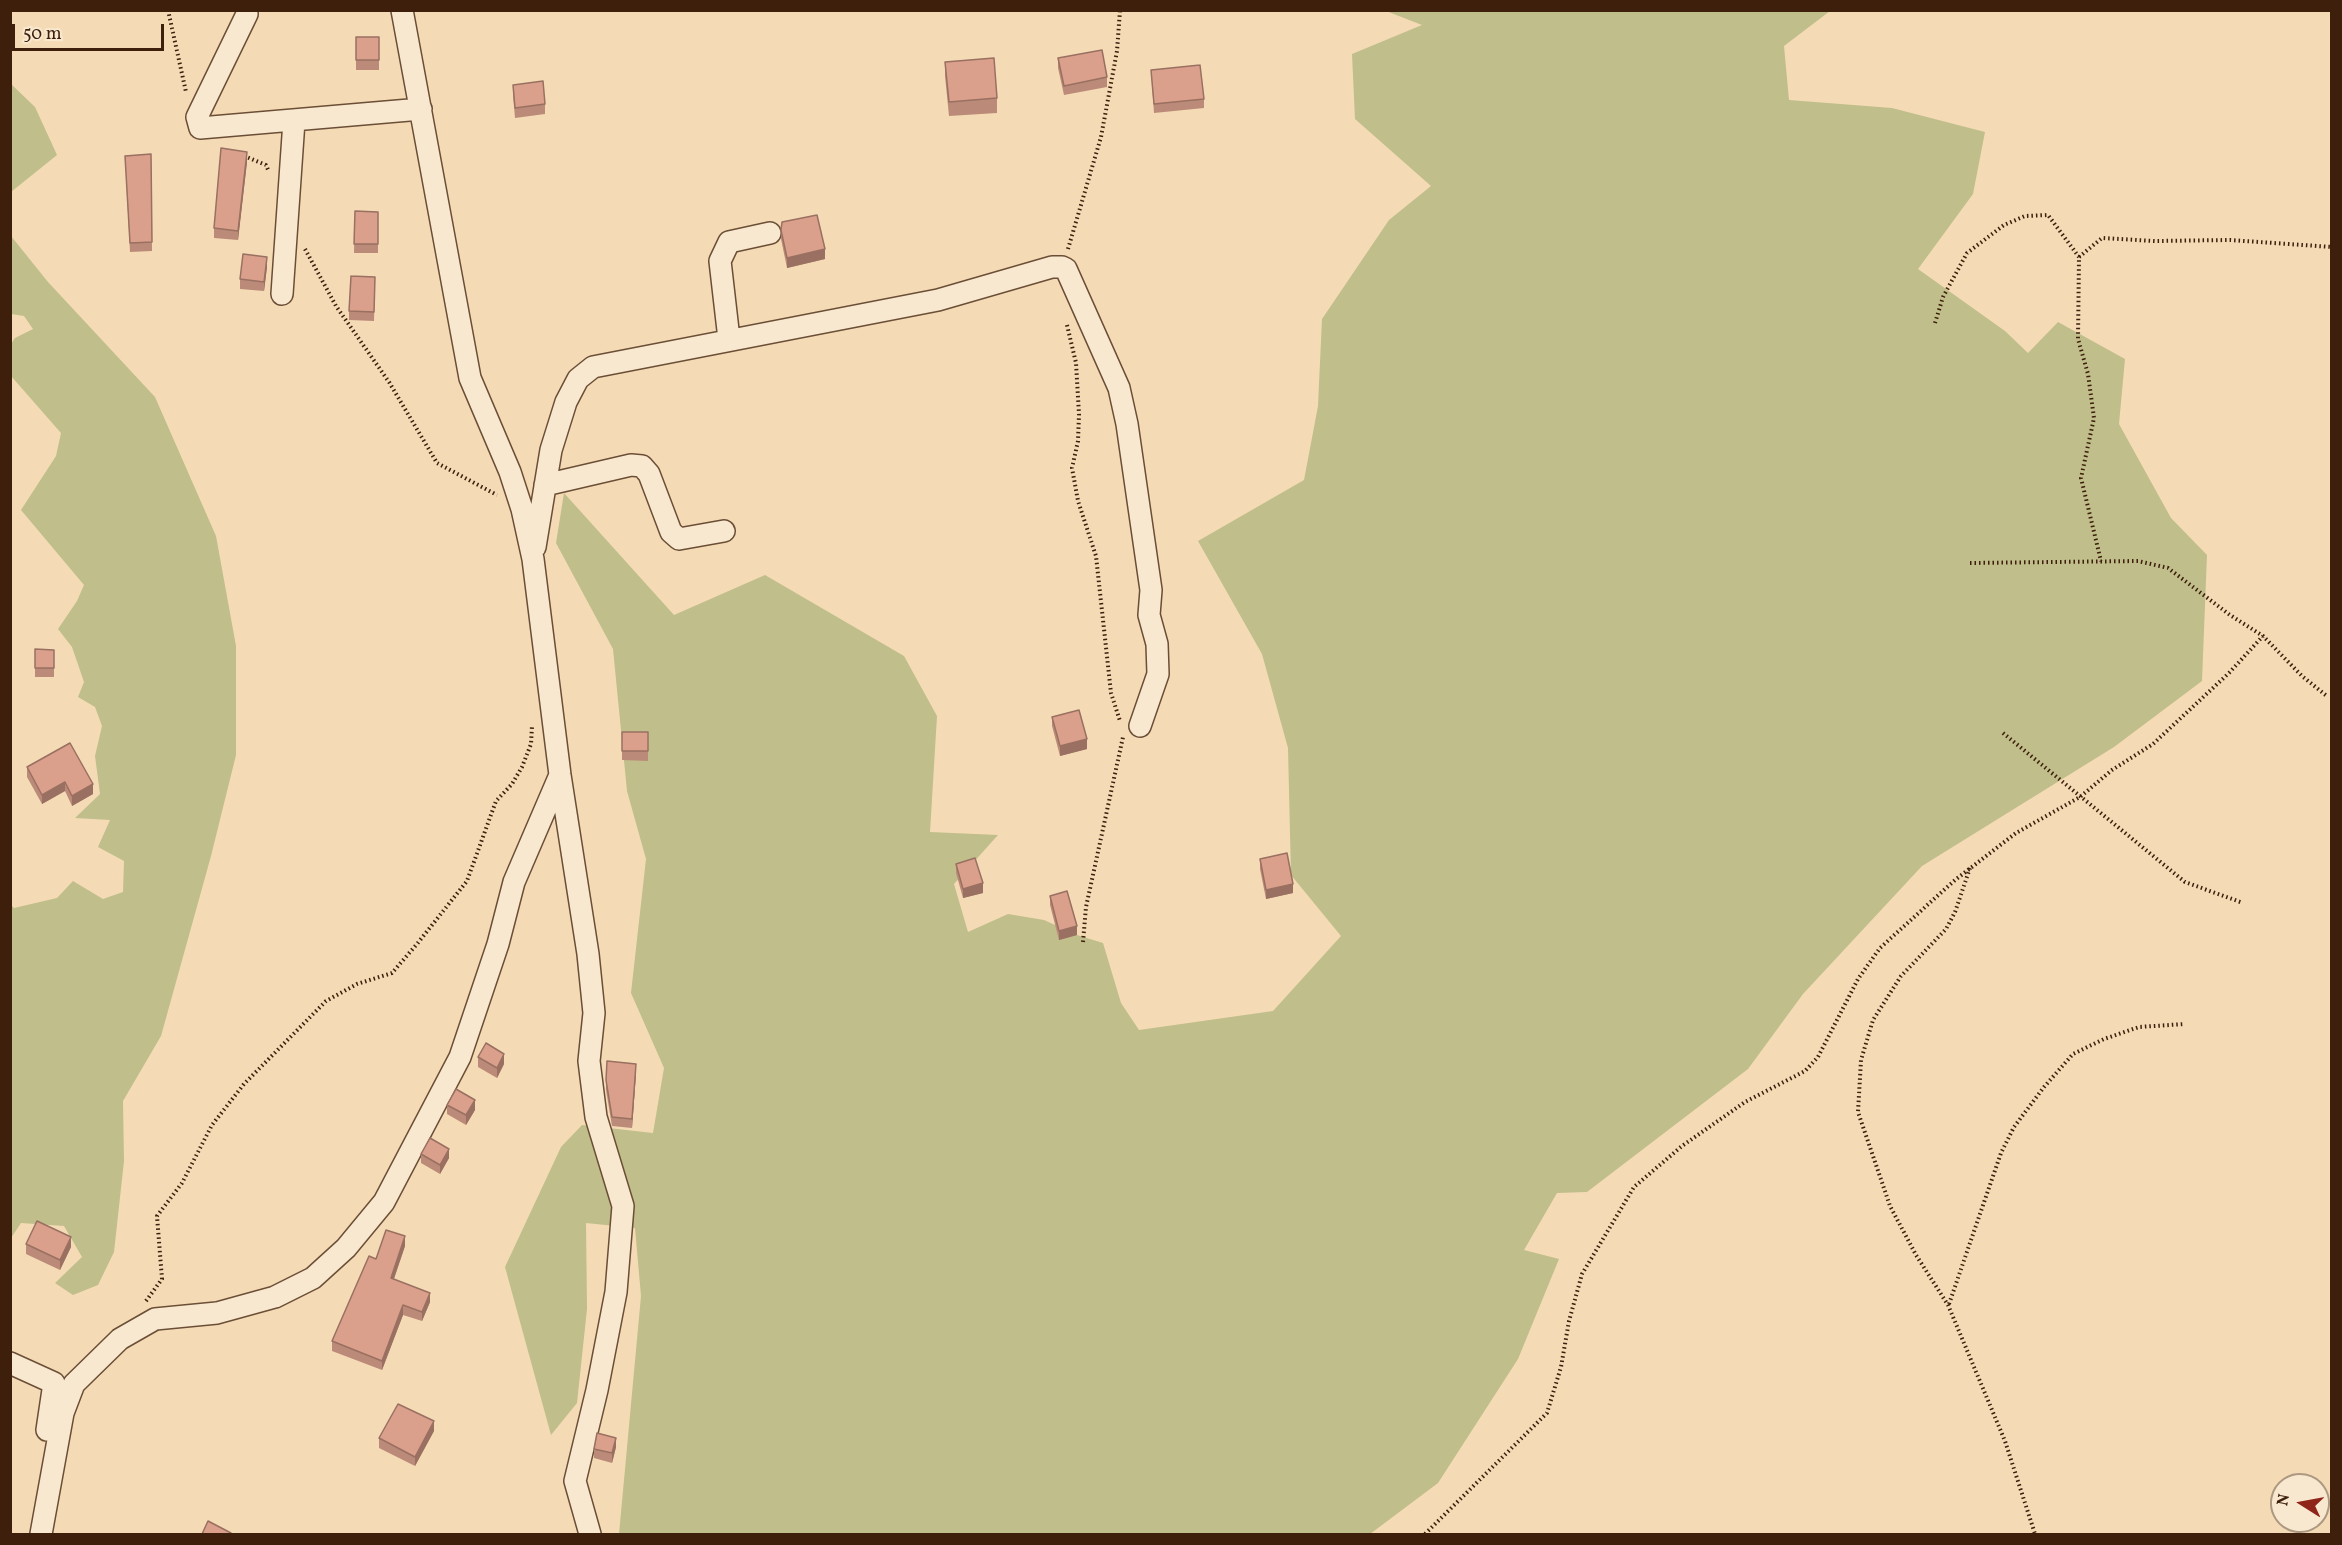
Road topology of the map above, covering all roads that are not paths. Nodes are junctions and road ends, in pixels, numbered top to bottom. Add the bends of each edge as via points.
1 (402, 10) edge
2 (246, 14) dead end
3 (421, 109) junction
4 (294, 121) junction
5 (770, 233) dead end
6 (282, 294) dead end
7 (729, 339) junction
8 (545, 485) junction
9 (724, 531) dead end
10 (533, 559) junction
11 (1128, 728) road end
12 (560, 775) junction
13 (10, 1363) edge
14 (33, 1534) edge
15 (41, 1534) edge
16 (590, 1534) edge

1 - 3 street
2 - 4 street via 197,117 200,128
3 - 4 street
3 - 10 street via 470,378 510,472
4 - 6 street
5 - 7 street via 729,242 720,261
7 - 8 street via 593,368 578,379 566,402 551,450
7 - 11 street via 938,300 1052,267 1066,269 1119,388 1151,590 1149,615 1158,654 1158,674
8 - 9 street via 631,465 642,466 649,474 671,532 679,539
8 - 10 street
10 - 12 street
12 - 15 street via 514,882 460,1057 384,1202 313,1278 275,1298 217,1313 155,1318 120,1339 74,1384 63,1413
12 - 16 street via 593,1002 589,1061 596,1116 623,1206 615,1292 575,1481
13 - 14 street via 54,1383

